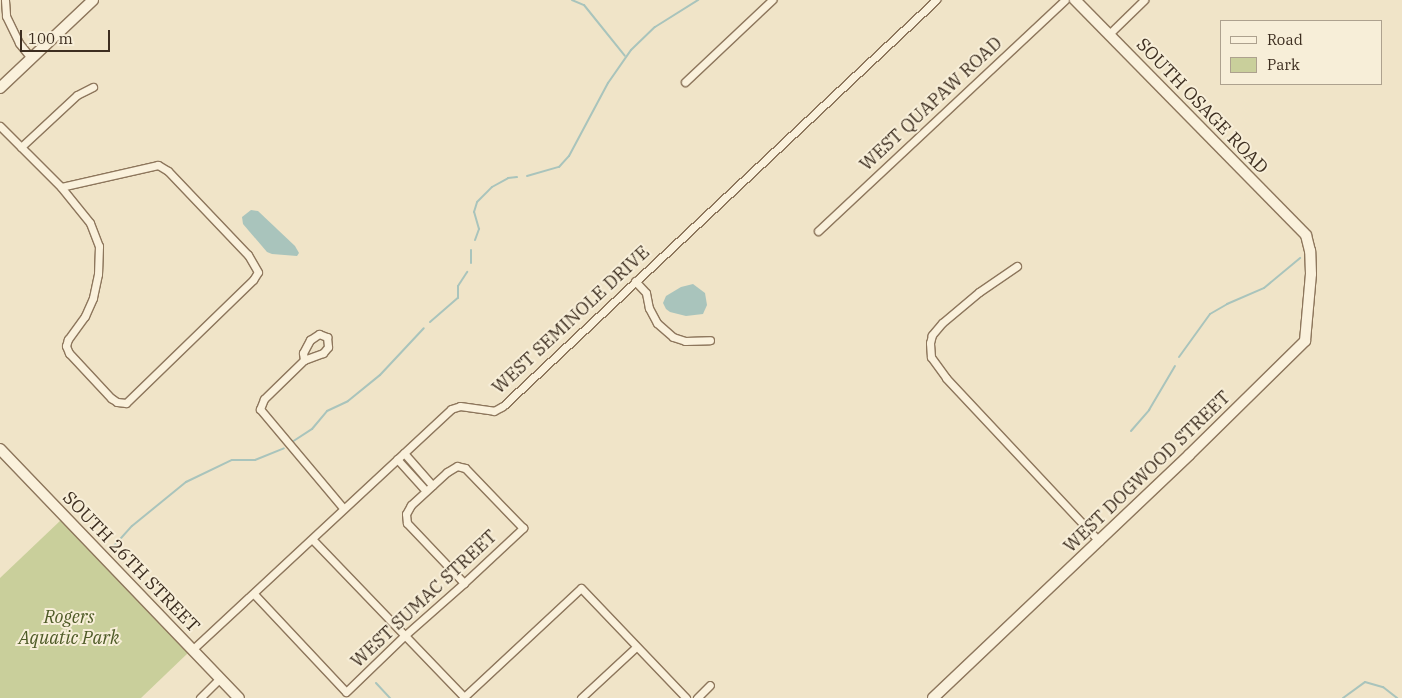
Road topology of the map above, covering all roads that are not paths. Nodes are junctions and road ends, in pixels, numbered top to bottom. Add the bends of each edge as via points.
1 (6, 0) edge
2 (92, 0) edge
3 (772, 0) edge
4 (936, 0) edge
5 (1064, 0) edge
6 (1075, 0) edge
7 (1144, 0) edge
8 (1109, 34) junction
9 (31, 58) junction
10 (685, 82) dead end
11 (93, 87) dead end
12 (0, 88) edge
13 (0, 126) edge
14 (21, 147) junction
15 (61, 187) junction
16 (818, 231) dead end
17 (1306, 235) joint
18 (1017, 266) dead end
19 (635, 281) junction
20 (710, 340) dead end
21 (304, 360) dead end
22 (0, 449) edge
23 (404, 453) junction
24 (397, 459) junction
25 (432, 485) junction
26 (426, 490) junction
27 (343, 508) junction
28 (313, 540) junction
29 (1100, 541) junction
30 (464, 582) junction
31 (254, 594) junction
32 (403, 637) junction
33 (636, 647) junction
34 (193, 649) junction
35 (220, 678) junction
36 (710, 685) dead end
37 (200, 698) edge
38 (239, 698) edge
39 (463, 698) edge
40 (581, 698) edge
41 (686, 698) edge
42 (697, 698) edge
43 (933, 698) edge

1 - 9 street via 6,16 19,43
2 - 9 street
3 - 10 street
4 - 19 street, WEST SEMINOLE DRIVE
5 - 16 street, WEST QUAPAW ROAD
6 - 8 street, SOUTH OSAGE ROAD
7 - 8 street
8 - 17 street, SOUTH OSAGE ROAD
9 - 12 street
11 - 14 street via 77,95
13 - 14 street
14 - 15 street
15 - 15 street via 90,224 99,246 93,298 86,316 66,346 111,398 126,403 258,272 248,255 168,171 158,165
17 - 29 street, WEST DOGWOOD STREET via 1311,274 1305,340
18 - 29 street via 979,292 942,324 932,335 931,357 946,378
19 - 20 street via 646,293 648,308 657,323 673,337 685,341
19 - 23 street, WEST SEMINOLE DRIVE via 503,406 494,411 460,406 451,409
21 - 27 street via 264,399 260,410
22 - 34 street, SOUTH 26TH STREET
23 - 24 street, WEST SEMINOLE DRIVE
23 - 25 street
24 - 26 street
24 - 27 street, WEST SEMINOLE DRIVE
25 - 26 street
25 - 30 street, WEST SUMAC STREET via 457,466 465,468 523,528
26 - 30 street via 406,514 407,523
27 - 28 street, WEST SEMINOLE DRIVE
28 - 31 street, WEST SEMINOLE DRIVE
28 - 32 street
29 - 43 street, WEST DOGWOOD STREET
30 - 32 street, WEST SUMAC STREET
31 - 32 street, WEST SUMAC STREET via 346,692
31 - 34 street, WEST SEMINOLE DRIVE
32 - 39 street
33 - 39 street via 581,588
33 - 40 street
33 - 41 street
34 - 35 street, SOUTH 26TH STREET
35 - 37 street
35 - 38 street, SOUTH 26TH STREET
36 - 42 street

